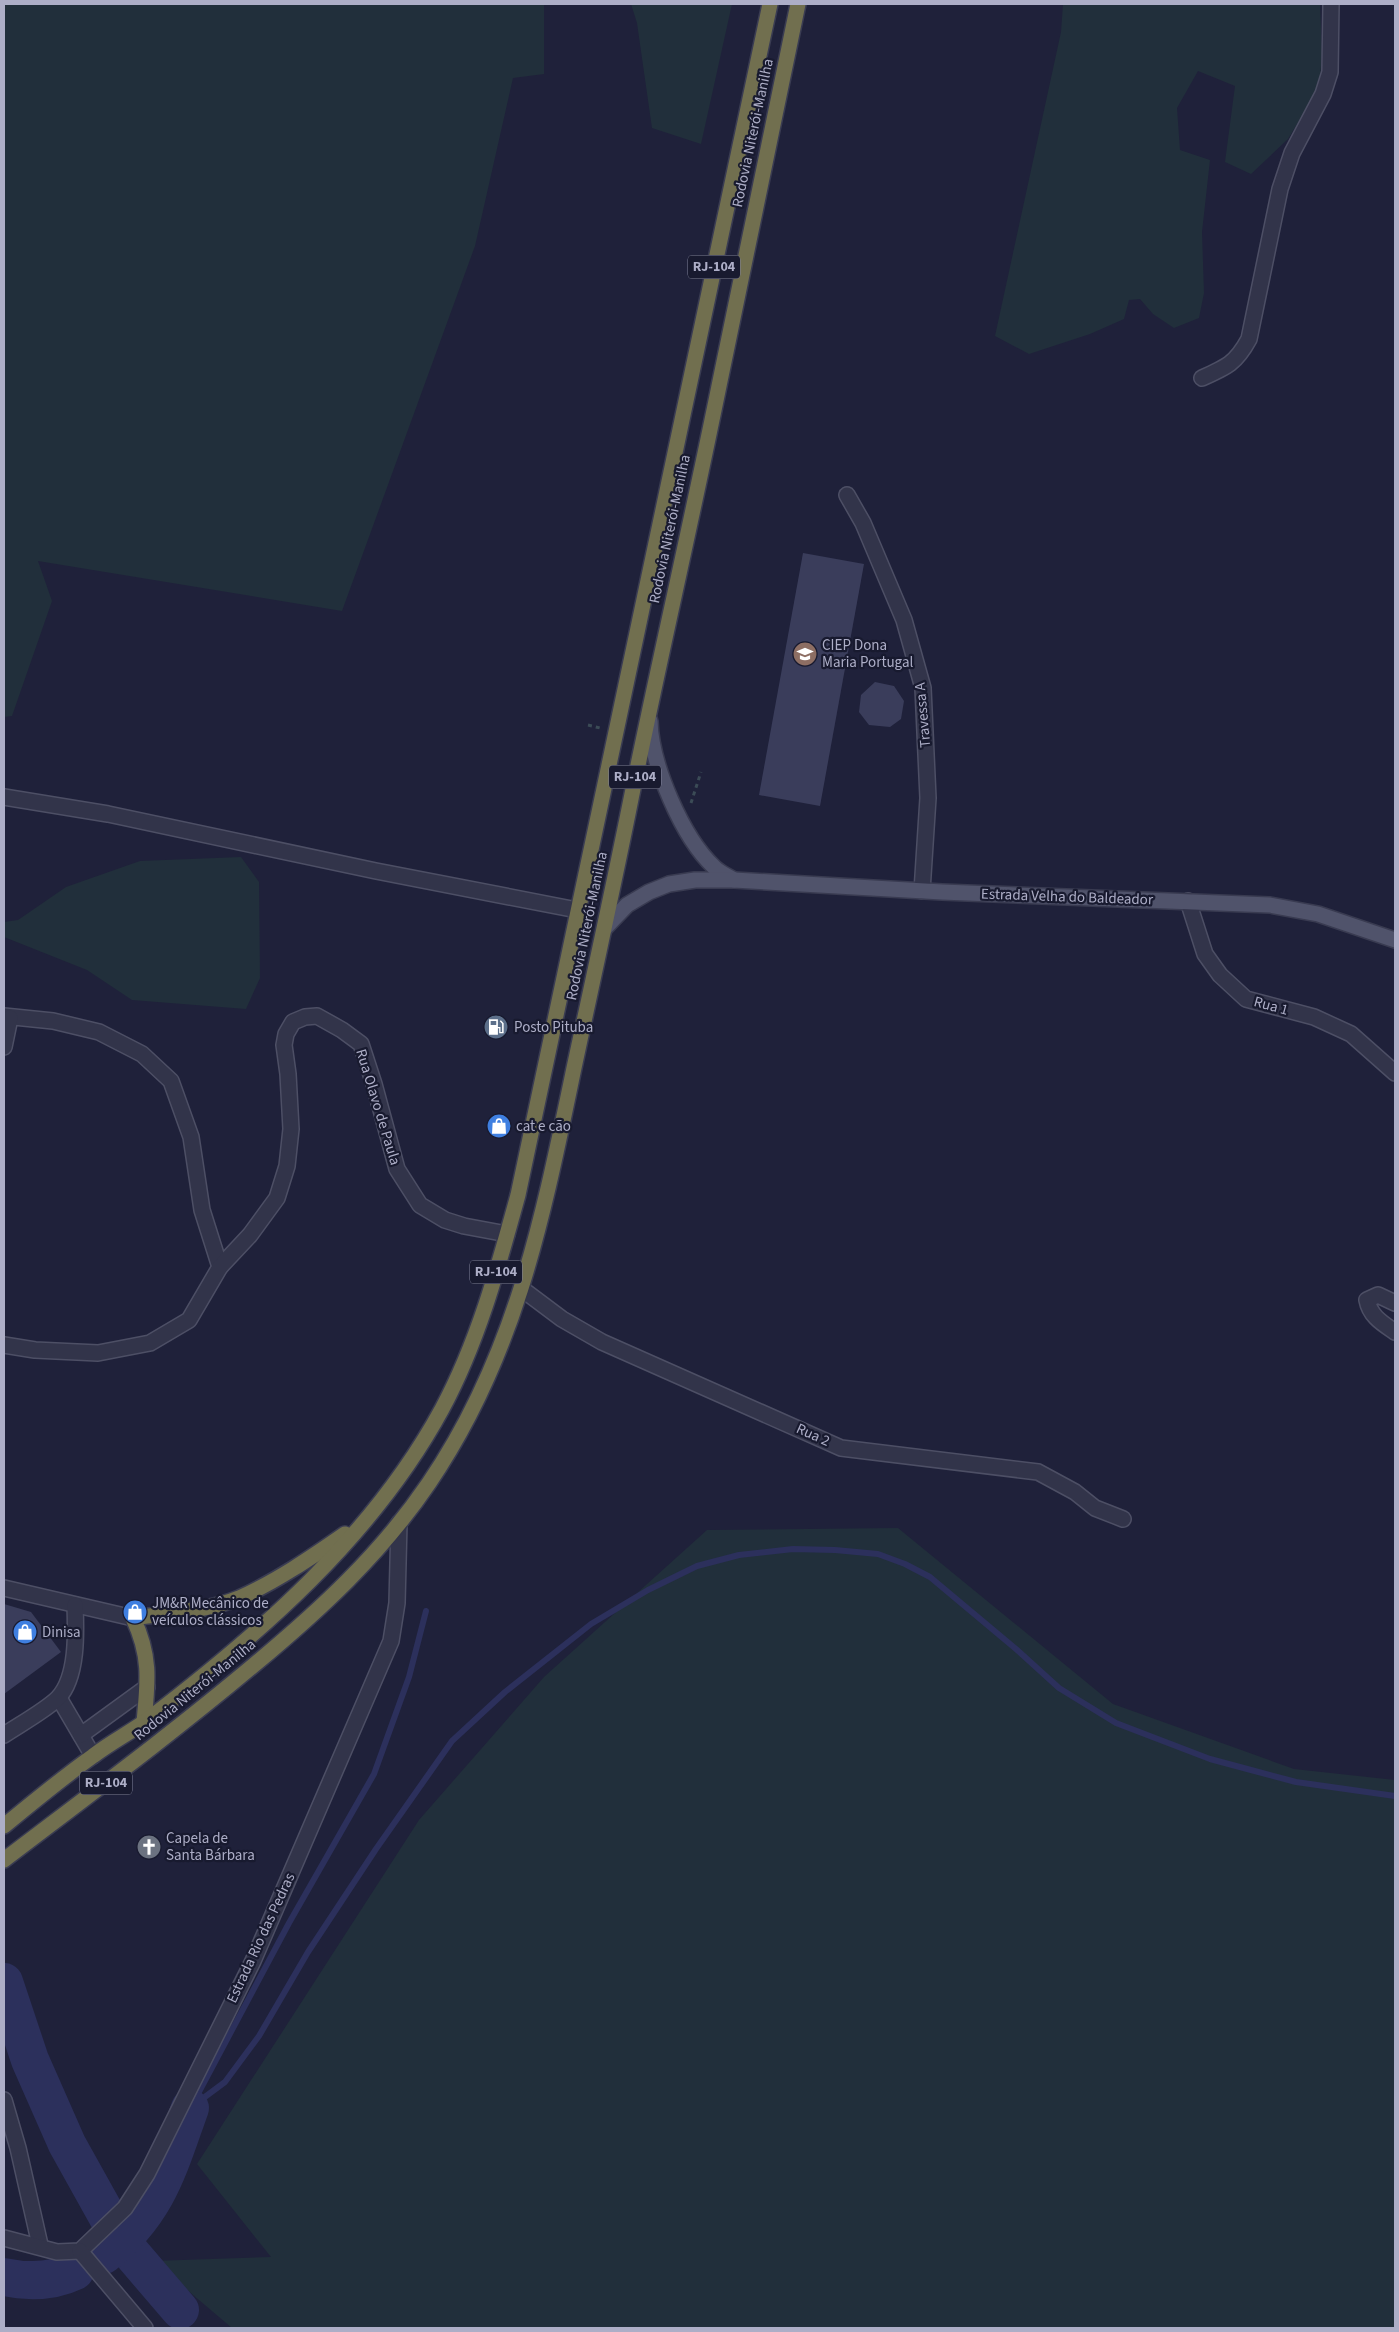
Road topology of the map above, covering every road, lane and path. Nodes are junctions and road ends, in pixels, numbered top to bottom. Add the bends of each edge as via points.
1 (770, 4) edge
2 (798, 4) edge
3 (1331, 4) edge
4 (1202, 378) dead end
5 (847, 494) dead end
6 (650, 708) junction
7 (700, 772) dead end
8 (4, 797) edge
9 (684, 825) junction
10 (734, 880) junction
11 (922, 891) junction
12 (1188, 901) junction
13 (577, 910) junction
14 (605, 928) junction
15 (1395, 940) edge
16 (7, 1017) edge
17 (4, 1047) edge
18 (1395, 1073) edge
19 (507, 1234) junction
20 (220, 1266) junction
21 (522, 1289) junction
22 (1395, 1303) edge
23 (1395, 1332) edge
24 (4, 1345) edge
25 (1123, 1519) dead end
26 (364, 1521) junction
27 (399, 1523) junction
28 (4, 1588) edge
29 (75, 1605) junction
30 (133, 1618) junction
31 (147, 1687) junction
32 (59, 1698) junction
33 (144, 1722) junction
34 (4, 1735) edge
35 (81, 1735) junction
36 (93, 1756) junction
37 (4, 1826) edge
38 (4, 1860) edge
39 (4, 2100) edge
40 (4, 2238) edge
41 (40, 2246) junction
42 (80, 2251) junction
43 (145, 2328) edge

1 - 13 highway, Rodovia Niterói-Manilha / RJ-104
2 - 6 highway, Rodovia Niterói-Manilha / RJ-104
3 - 4 street via 1330,72 1323,94 1292,153 1280,189 1249,339 1239,357
5 - 11 street, Travessa A via 904,620 923,688 928,798
6 - 9 main road, Estrada Velha do Baldeador via 651,740 656,759
6 - 14 highway, Rodovia Niterói-Manilha / RJ-104
7 - 9 path
8 - 13 street via 108,814
9 - 10 main road, Estrada Velha do Baldeador via 714,868
10 - 11 main road, Estrada Velha do Baldeador
10 - 14 main road, Estrada Velha do Baldeador via 669,884 627,905
11 - 12 main road, Estrada Velha do Baldeador
12 - 15 main road, Estrada Velha do Baldeador via 1270,905 1318,914
12 - 18 street, Rua 1 via 1205,954 1220,976 1246,999 1314,1017 1351,1034
13 - 19 highway, Rodovia Niterói-Manilha / RJ-104
14 - 21 highway, Rodovia Niterói-Manilha / RJ-104 via 548,1196
16 - 17 street
16 - 20 street via 53,1021 99,1032 142,1054 171,1081 191,1137 202,1210
19 - 20 street, Rua Olavo de Paula via 445,1220 420,1205 397,1168 361,1044 317,1016 305,1017 293,1022 284,1045 291,1129 287,1166 277,1198 250,1235
19 - 26 highway, Rodovia Niterói-Manilha / RJ-104 via 469,1351 442,1409 402,1473
20 - 24 street, Rua Olavo de Paula via 189,1320 150,1343 98,1353
21 - 25 street, Rua 2 via 562,1319 602,1342 841,1448 1038,1472 1075,1492 1095,1508
21 - 27 highway, Rodovia Niterói-Manilha / RJ-104 via 505,1341 477,1403 453,1447
22 - 23 street via 1378,1296 1367,1300 1378,1320
26 - 30 highway via 308,1560 238,1598 201,1608
26 - 33 highway, Rodovia Niterói-Manilha / RJ-104 via 309,1584
27 - 38 highway, Rodovia Niterói-Manilha / RJ-104 via 316,1613 207,1705
27 - 42 street, Estrada Rio das Pedras via 397,1602 387,1650 252,1961 147,2174 125,2208
28 - 29 street
29 - 30 street
29 - 32 street via 74,1655 68,1680
30 - 31 highway via 146,1652
31 - 33 highway
31 - 35 street
32 - 34 street
32 - 35 street
33 - 36 highway, Rodovia Niterói-Manilha / RJ-104
35 - 36 street
36 - 37 highway, Rodovia Niterói-Manilha / RJ-104
39 - 41 street
40 - 41 street
41 - 42 street via 57,2252
42 - 43 street

